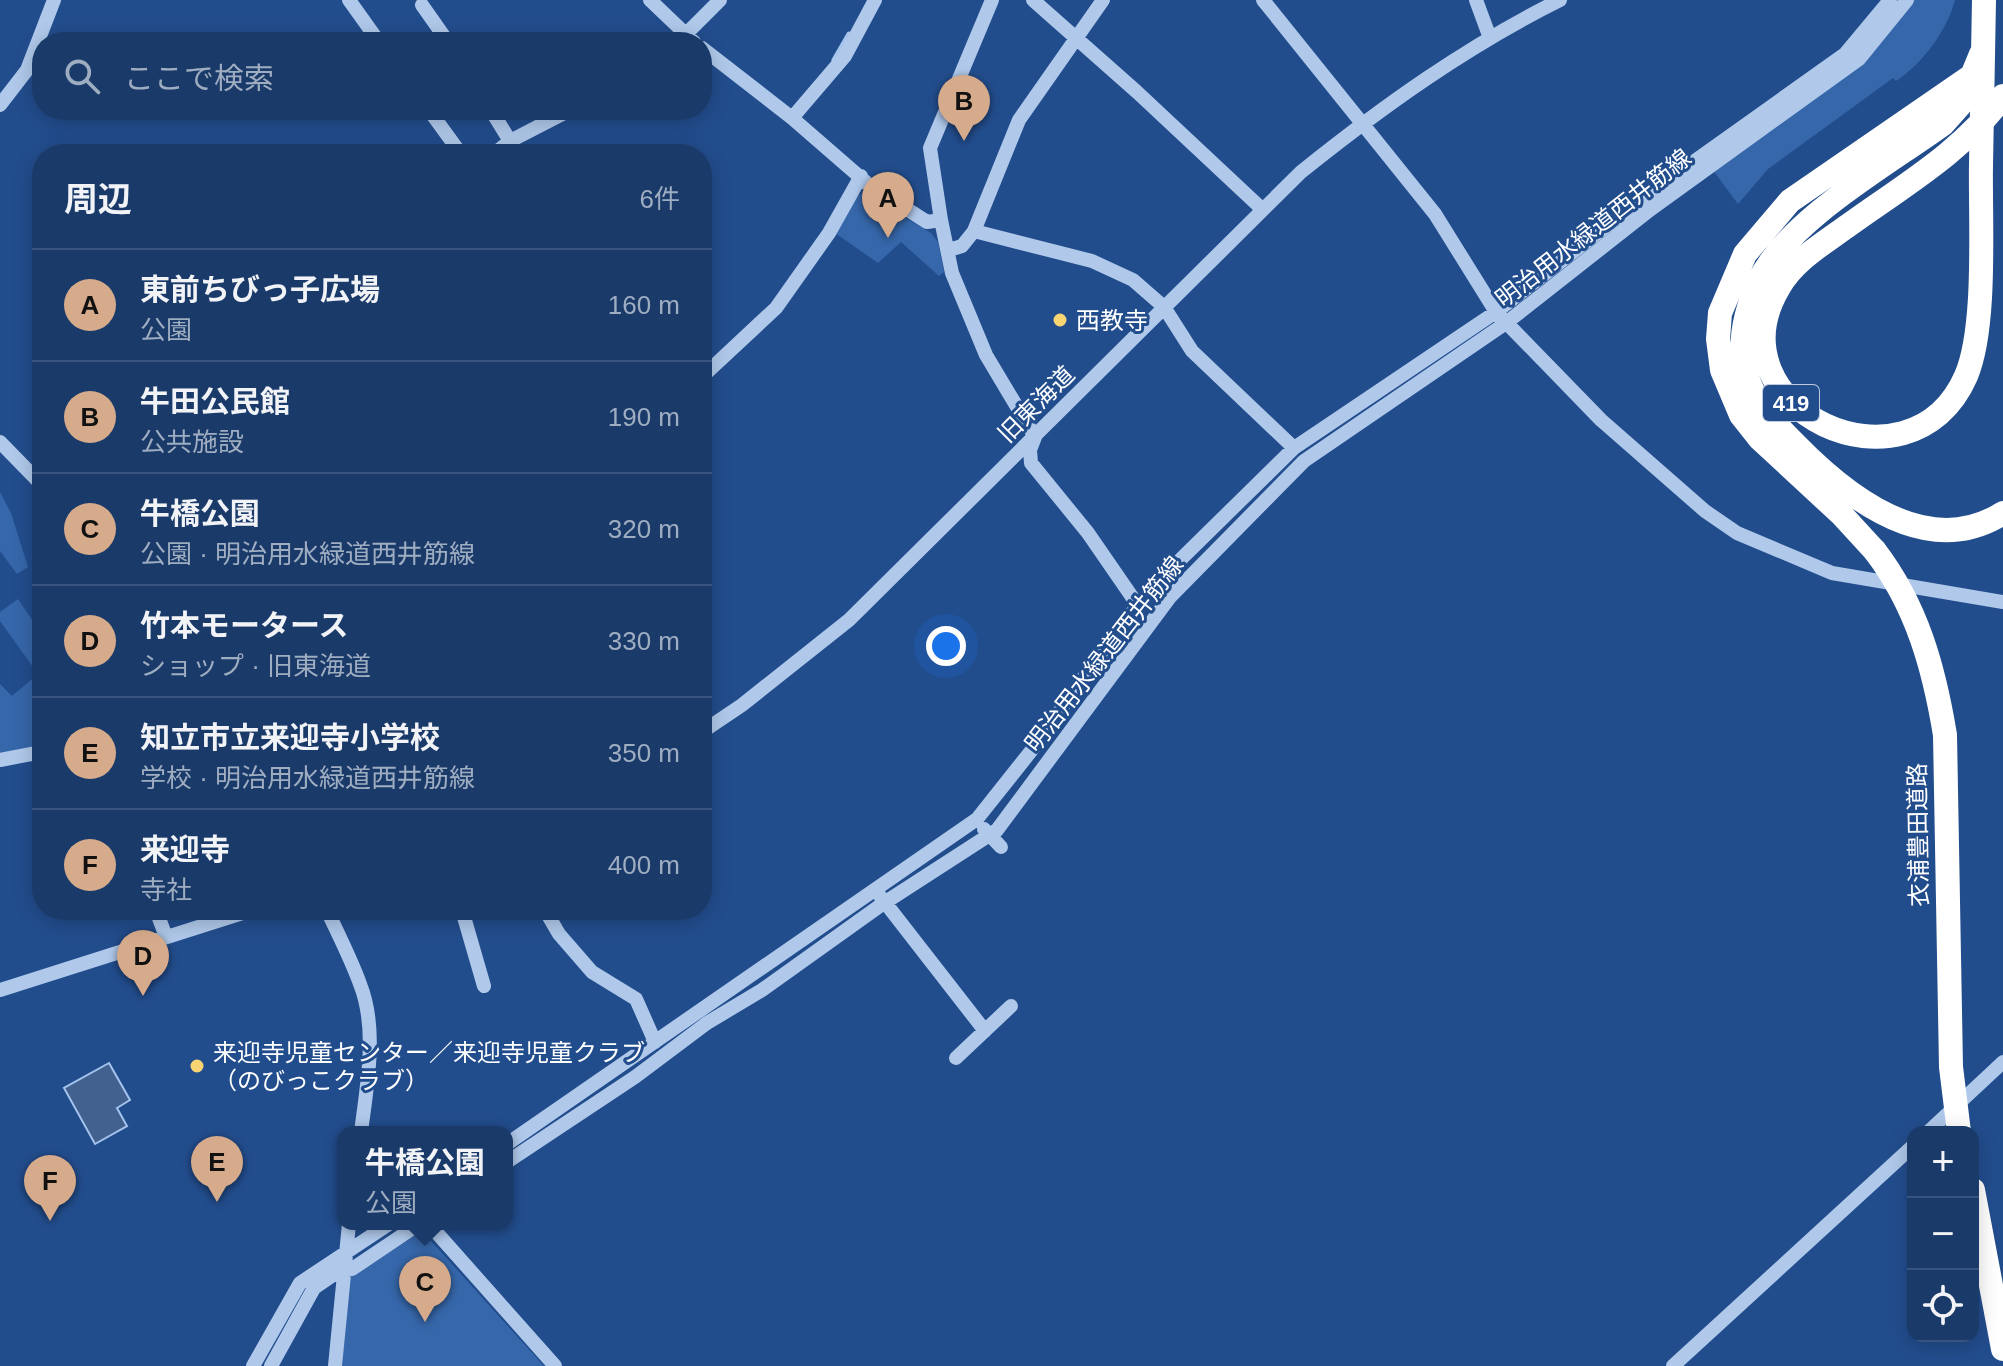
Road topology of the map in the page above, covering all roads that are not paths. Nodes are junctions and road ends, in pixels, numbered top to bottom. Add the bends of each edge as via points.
1 (54, 0) edge
2 (349, 0) edge
3 (650, 0) edge
4 (720, 0) edge
5 (875, 0) edge
6 (992, 0) edge
7 (1033, 0) edge
8 (1103, 0) edge
9 (1263, 0) edge
10 (1476, 0) edge
11 (1560, 0) edge
12 (1890, 0) edge
13 (1907, 0) edge
14 (1984, 0) edge
15 (1993, 0) edge
16 (422, 5) dead end
17 (42, 32) edge
18 (372, 32) edge
19 (441, 32) edge
20 (680, 32) edge
21 (692, 32) edge
22 (1490, 38) junction
23 (1076, 40) junction
24 (712, 56) edge
25 (32, 57) edge
26 (1975, 74) junction
27 (2003, 96) edge
28 (0, 105) edge
29 (792, 118) junction
30 (436, 120) edge
31 (497, 120) edge
32 (551, 120) edge
33 (1363, 122) junction
34 (510, 141) junction
35 (454, 144) edge
36 (506, 144) edge
37 (861, 176) junction
38 (1262, 209) junction
39 (941, 220) junction
40 (974, 231) junction
41 (949, 250) junction
42 (1164, 307) junction
43 (1501, 318) junction
44 (712, 368) edge
45 (1035, 437) junction
46 (0, 442) edge
47 (1294, 448) junction
48 (6, 458) edge
49 (32, 478) edge
50 (2003, 513) edge
51 (2003, 602) edge
52 (1139, 607) junction
53 (712, 725) edge
54 (32, 754) edge
55 (0, 760) edge
56 (977, 819) junction
57 (989, 835) junction
58 (1001, 847) dead end
59 (874, 890) junction
60 (884, 902) junction
61 (160, 920) edge
62 (220, 920) edge
63 (331, 920) edge
64 (465, 920) edge
65 (551, 920) edge
66 (166, 937) junction
67 (484, 986) dead end
68 (0, 990) edge
69 (1011, 1006) dead end
70 (985, 1031) junction
71 (655, 1042) junction
72 (956, 1058) dead end
73 (2003, 1062) edge
74 (362, 1126) edge
75 (1934, 1126) edge
76 (1958, 1126) edge
77 (513, 1140) edge
78 (1907, 1152) edge
79 (513, 1158) edge
80 (1975, 1198) edge
81 (348, 1230) edge
82 (380, 1230) edge
83 (410, 1230) edge
84 (434, 1230) edge
85 (345, 1252) junction
86 (345, 1271) junction
87 (267, 1341) junction
88 (2003, 1349) edge
89 (274, 1360) edge
90 (253, 1366) edge
91 (287, 1366) edge
92 (335, 1366) edge
93 (555, 1366) edge
94 (1673, 1366) edge

1 - 17 street
2 - 18 street
3 - 20 street
4 - 21 street
5 - 29 street via 845,56
6 - 39 street via 930,148
7 - 23 street
8 - 23 street
9 - 33 street
10 - 22 street
11 - 22 street, 旧東海道
12 - 43 street via 1845,54 1640,200
13 - 43 street, 明治用水緑道西井筋線 via 1859,59
14 - 27 highway, 419, bridge via 1981,165 1977,341 1965,377 1948,405 1918,428 1891,436 1838,433 1815,423 1784,394 1767,356 1766,323 1778,288 1810,252 1977,129
15 - 26 highway, 419
16 - 19 street
22 - 33 street, 旧東海道
23 - 38 street
23 - 40 street via 1019,120
24 - 29 street
25 - 28 street
26 - 50 highway, 419 via 1960,105 1943,124 1817,214 1777,254 1749,306 1743,362 1750,387 1778,427 1821,470 1885,515 1947,530
26 - 76 highway, 衣浦豊田道路 / 419, bridge via 1790,201 1745,254 1720,313 1718,339 1722,370 1741,415 1875,551 1907,600 1922,636 1945,735 1951,1067
29 - 37 street
30 - 35 street
31 - 34 street
32 - 34 street
33 - 38 street, 旧東海道
33 - 43 street via 1435,214
34 - 36 street
37 - 39 street via 927,222
37 - 44 street via 776,308
38 - 42 street, 旧東海道
39 - 41 street
40 - 41 street via 962,246
40 - 42 street via 1092,261 1133,280
41 - 45 street via 952,273 986,355
42 - 45 street, 旧東海道
42 - 47 street via 1192,351
43 - 47 street
43 - 51 street via 1601,420 1737,533 1832,573
43 - 57 street, 明治用水緑道西井筋線 via 1294,470 1170,597
45 - 52 street via 1031,463
45 - 53 street, 旧東海道 via 849,620
46 - 48 street
47 - 52 street
48 - 49 street
52 - 56 street
54 - 55 street
56 - 57 street
56 - 59 street
57 - 58 street
57 - 60 street, 明治用水緑道西井筋線
59 - 60 street
59 - 71 street
60 - 70 street
60 - 79 street, 明治用水緑道西井筋線
61 - 66 street
62 - 66 street
63 - 74 street via 361,986 368,1021
64 - 67 street
65 - 71 street via 592,972 636,999
66 - 68 street
69 - 70 street
70 - 72 street
71 - 77 street
73 - 75 street
78 - 94 street
80 - 88 highway
81 - 85 street
82 - 85 street
83 - 86 street
84 - 93 street
85 - 86 street
85 - 87 street via 300,1283
86 - 89 street via 314,1288
86 - 92 street
87 - 89 street
87 - 90 street
89 - 91 street

